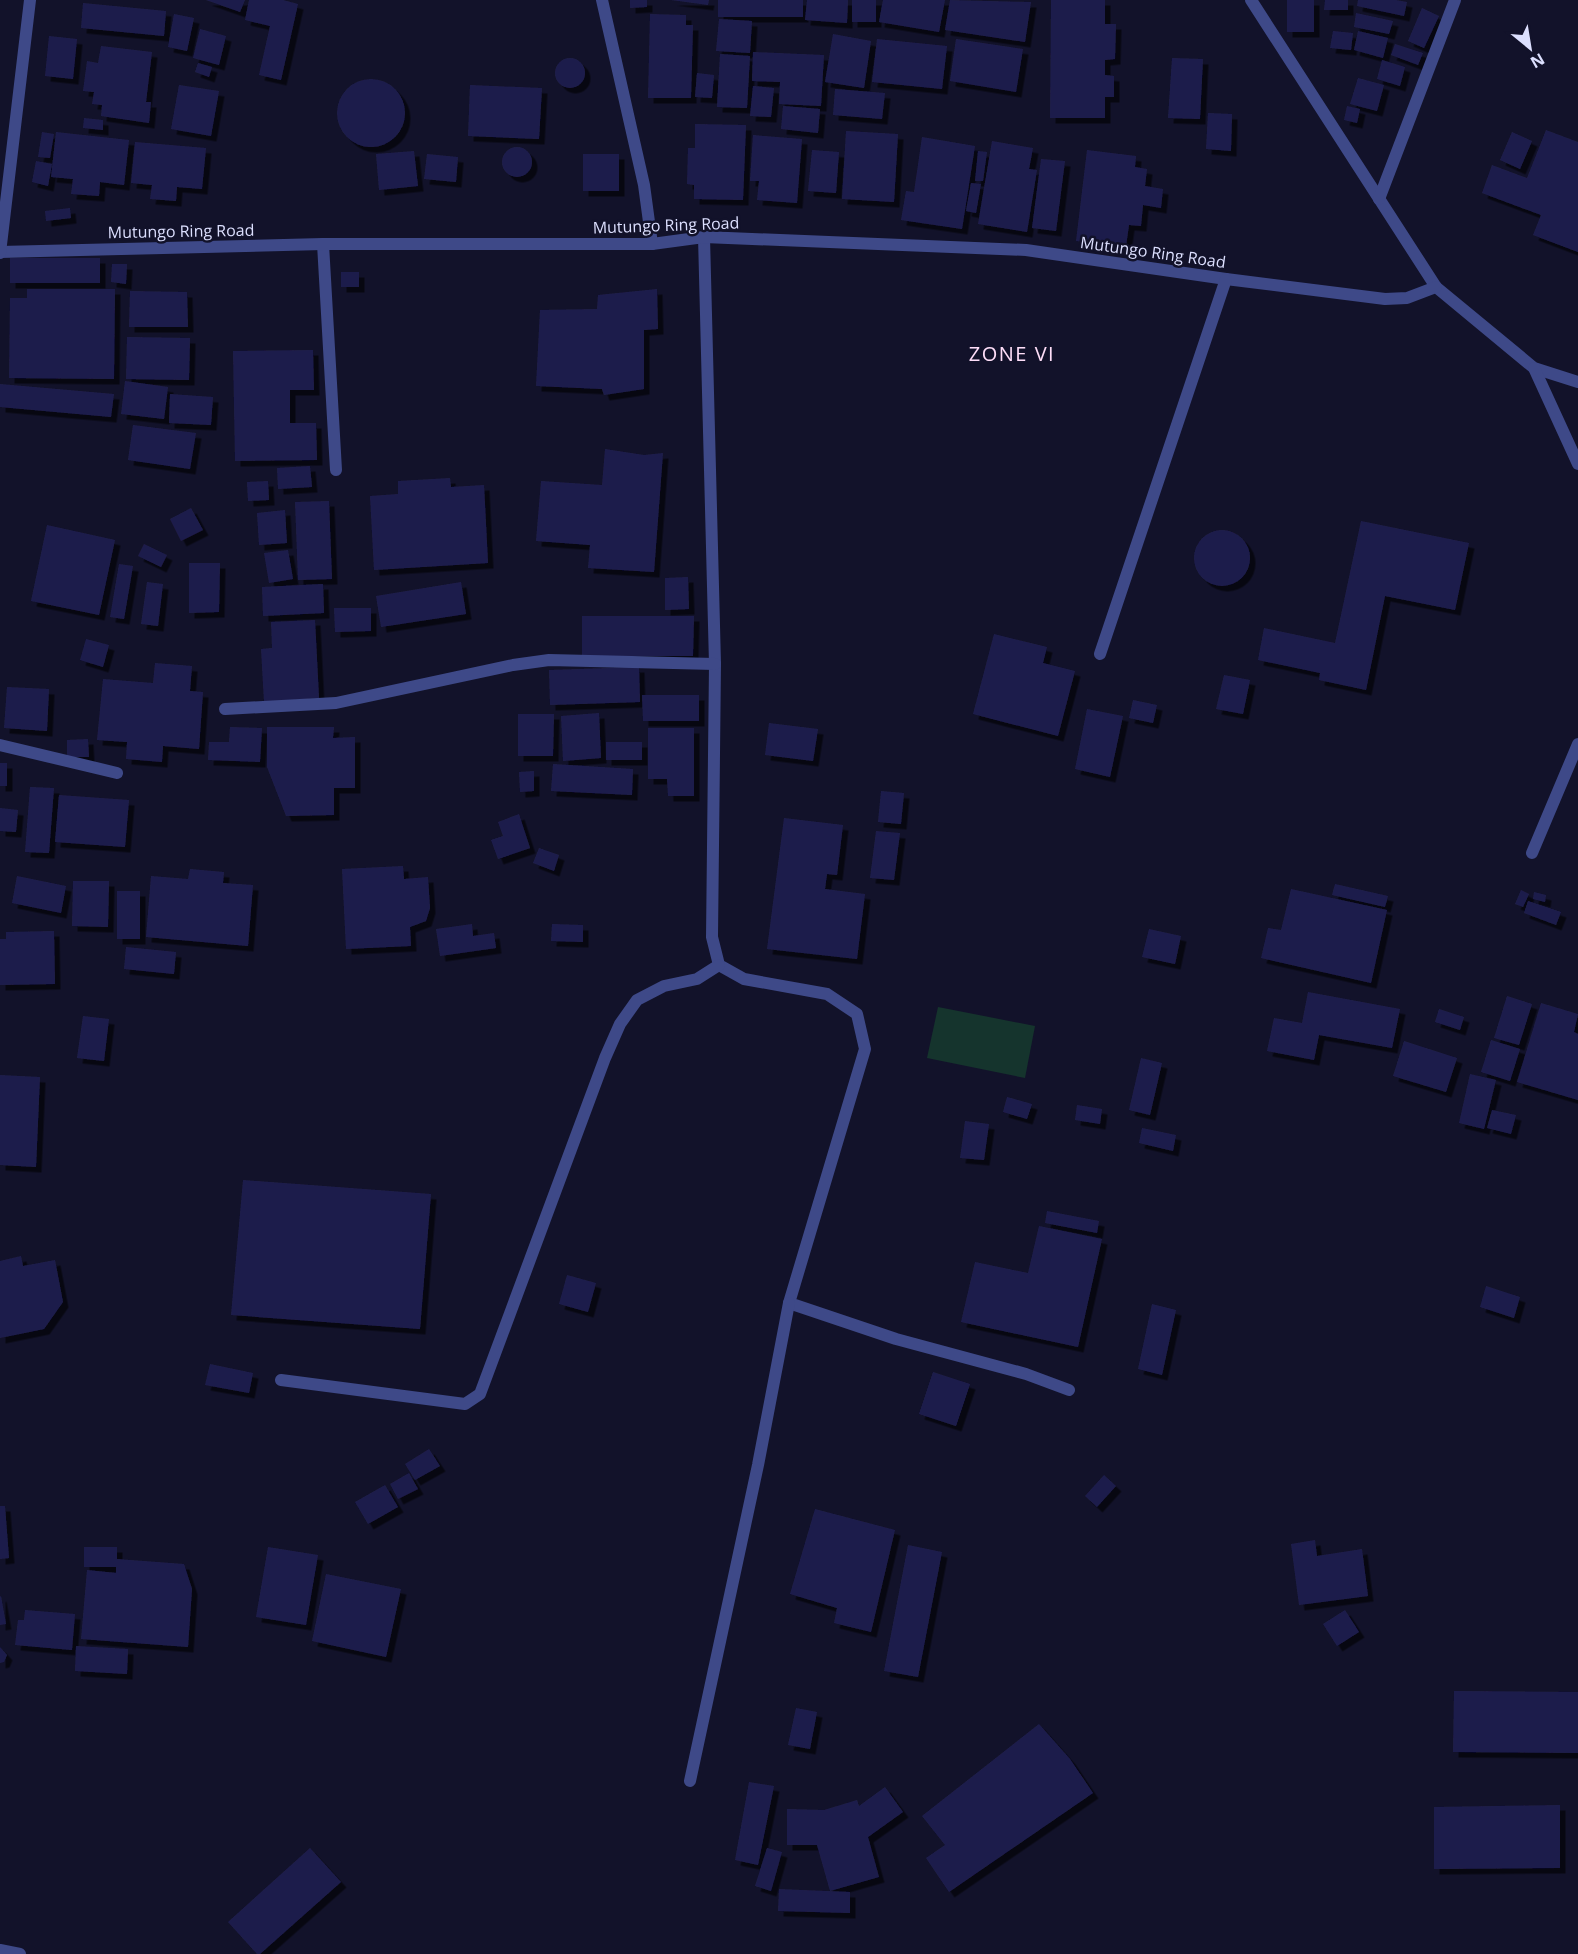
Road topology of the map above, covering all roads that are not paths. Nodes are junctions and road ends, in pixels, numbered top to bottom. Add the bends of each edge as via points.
1 (30, 0) edge
2 (602, 0) edge
3 (1251, 0) edge
4 (1455, 0) edge
5 (1379, 199) junction
6 (704, 237) junction
7 (323, 244) junction
8 (652, 244) junction
9 (0, 252) edge
10 (1226, 279) junction
11 (1436, 287) junction
12 (1534, 368) junction
13 (1578, 382) edge
14 (1578, 464) edge
15 (336, 470) dead end
16 (1100, 654) dead end
17 (715, 664) junction
18 (225, 709) dead end
19 (1578, 744) edge
20 (0, 745) edge
21 (117, 773) dead end
22 (1532, 853) dead end
23 (719, 965) junction
24 (789, 1303) junction
25 (281, 1380) dead end
26 (1070, 1390) dead end
27 (690, 1781) dead end
28 (0, 1950) edge
29 (20, 1954) edge

1 - 9 street
2 - 8 street via 644,185
3 - 5 street
4 - 5 street
5 - 11 street
6 - 8 street, Mutungo Ring Road
6 - 10 street, Mutungo Ring Road via 1026,250
6 - 17 street
7 - 8 street, Mutungo Ring Road
7 - 9 street, Mutungo Ring Road
7 - 15 street
10 - 11 street, Mutungo Ring Road via 1385,299 1407,298
10 - 16 street
11 - 12 street
12 - 13 street
12 - 14 street
17 - 18 street via 549,660 336,703
17 - 23 street via 712,937
19 - 22 street
20 - 21 street
23 - 24 street via 744,978 827,994 857,1014 865,1049
23 - 25 street via 697,979 664,986 638,1000 620,1024 480,1394 465,1404
24 - 26 street
24 - 27 street
28 - 29 street

